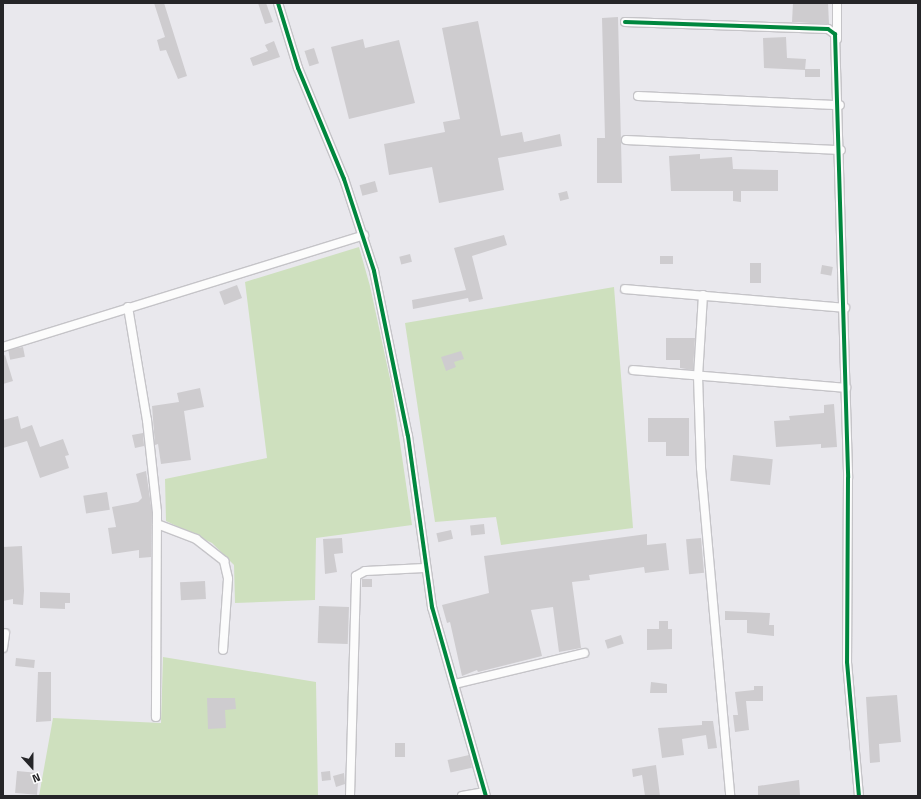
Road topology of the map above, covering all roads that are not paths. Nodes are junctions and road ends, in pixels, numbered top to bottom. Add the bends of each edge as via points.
1 (278, 3) edge
2 (836, 3) edge
3 (625, 22) dead end
4 (838, 42) junction
5 (638, 96) dead end
6 (840, 105) junction
7 (626, 140) dead end
8 (841, 150) junction
9 (364, 235) junction
10 (625, 289) dead end
11 (703, 296) junction
12 (128, 307) junction
13 (845, 308) junction
14 (3, 347) edge
15 (633, 370) dead end
16 (698, 376) junction
17 (846, 388) junction
18 (158, 524) junction
19 (425, 568) junction
20 (5, 633) dead end
21 (3, 648) edge
22 (223, 650) dead end
23 (584, 653) dead end
24 (455, 684) junction
25 (156, 717) dead end
26 (486, 794) edge
27 (350, 796) edge
28 (462, 796) edge
29 (730, 796) edge
30 (859, 796) edge

1 - 9 street via 298,68
2 - 4 street
3 - 4 street via 828,29 835,34
4 - 6 street
5 - 6 street
6 - 8 street
7 - 8 street
8 - 13 street
9 - 12 street
9 - 19 street via 387,322 408,436
10 - 11 street
11 - 13 street
11 - 16 street
12 - 14 street
12 - 18 street via 147,420
13 - 17 street
15 - 16 street
16 - 17 street
16 - 29 street via 703,500
17 - 30 street via 847,662
18 - 22 street via 196,540 224,561 228,579
18 - 25 street
19 - 24 street via 432,607
19 - 27 street via 365,571 356,576
20 - 21 street
23 - 24 street
24 - 26 street
26 - 28 street

